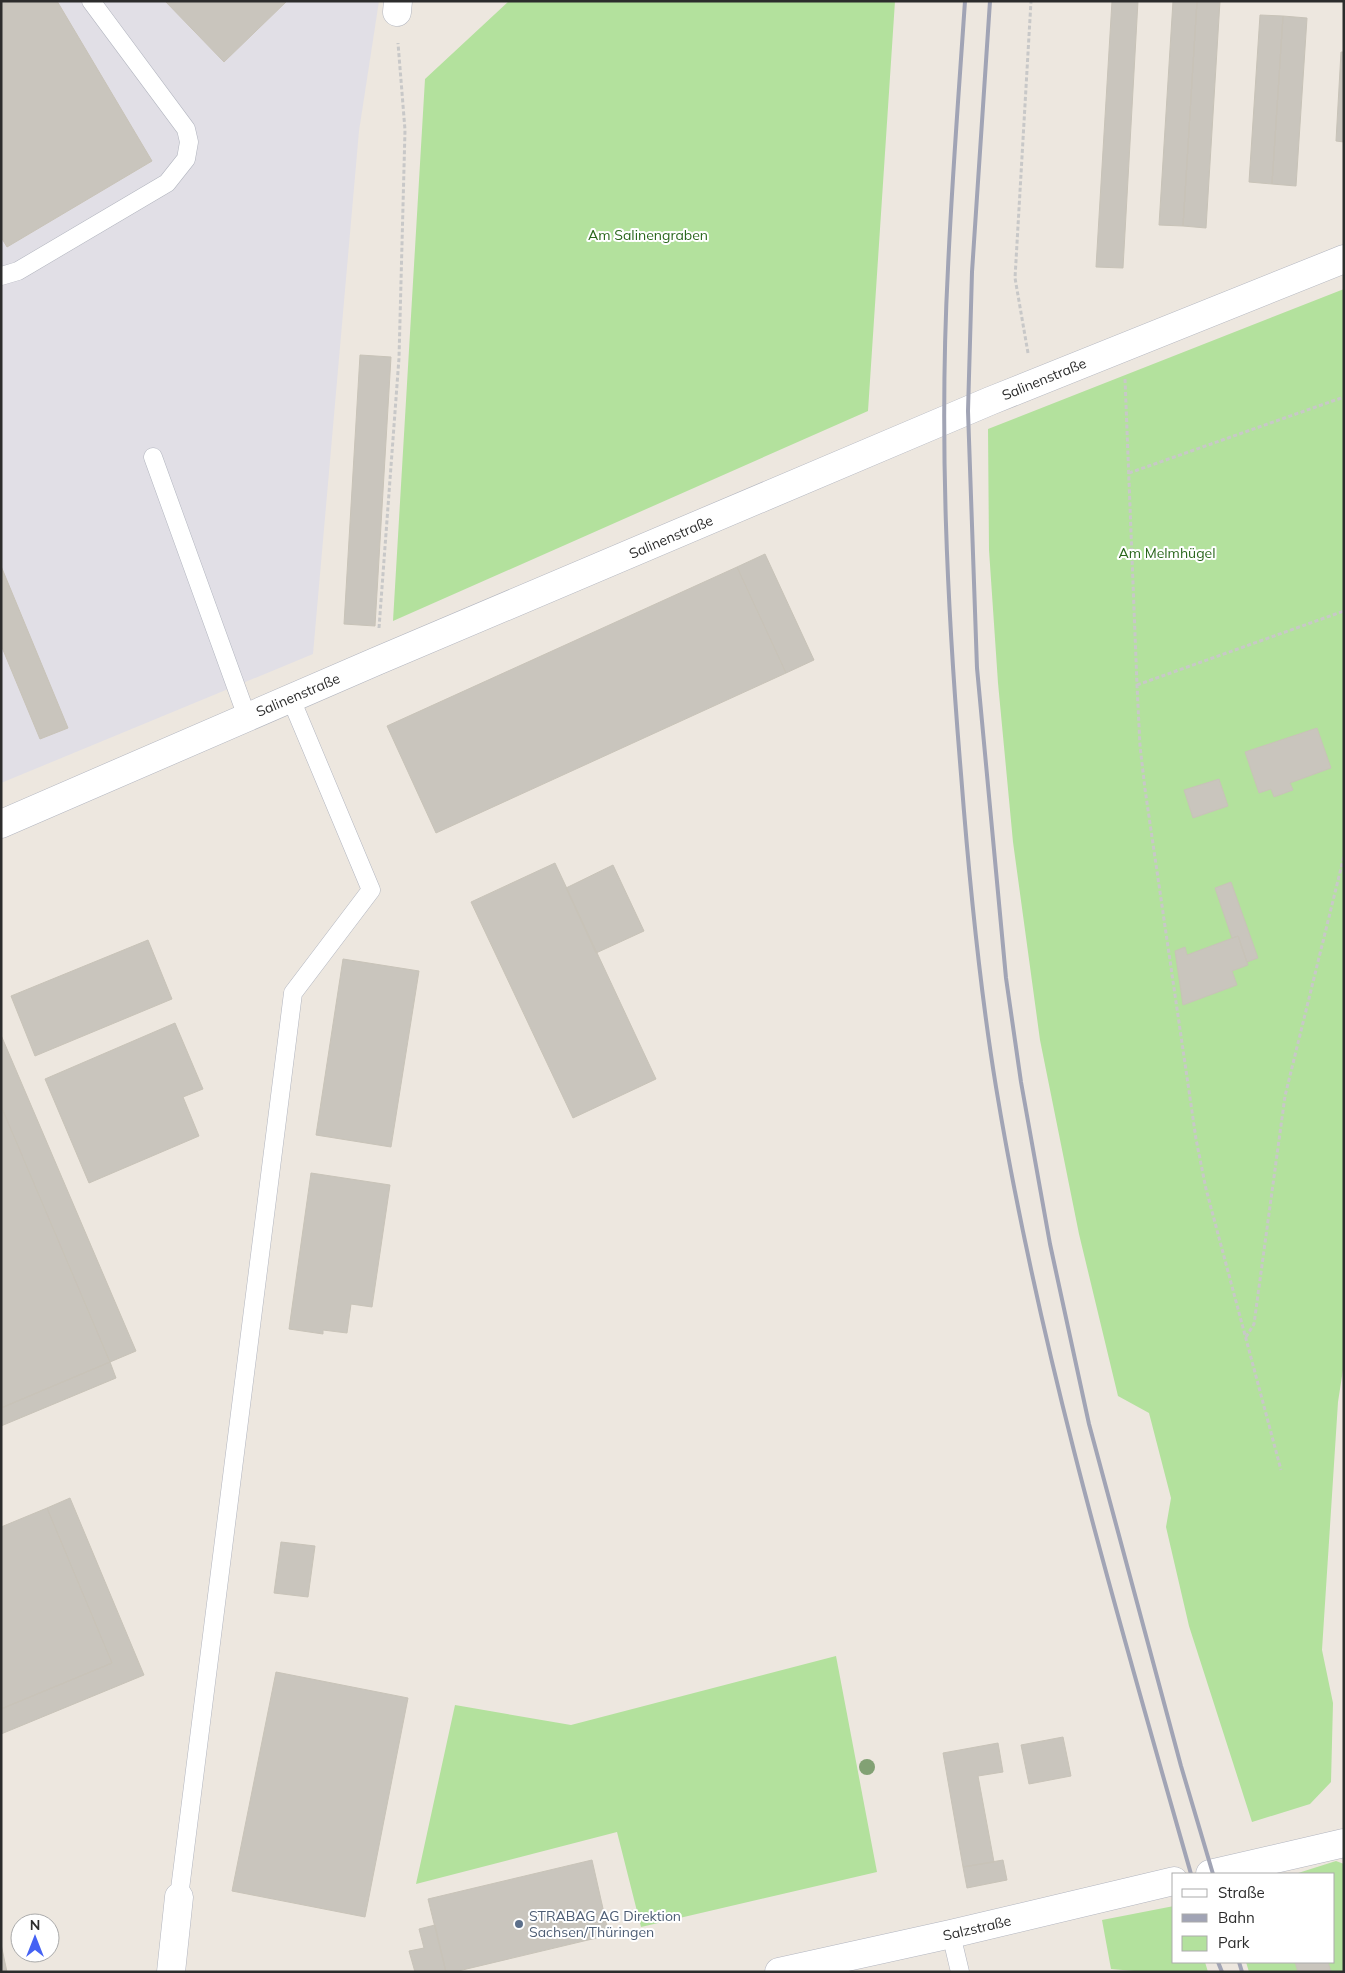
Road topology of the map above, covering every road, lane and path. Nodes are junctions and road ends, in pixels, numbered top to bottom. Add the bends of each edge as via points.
1 (91, 1) edge
2 (1031, 1) edge
3 (397, 7) edge
4 (1344, 259) edge
5 (1, 276) edge
6 (1117, 349) junction
7 (1033, 384) junction
8 (1344, 398) edge
9 (154, 457) dead end
10 (1129, 473) junction
11 (1344, 611) edge
12 (377, 661) junction
13 (1136, 685) junction
14 (291, 699) junction
15 (247, 717) junction
16 (1, 824) edge
17 (1344, 856) edge
18 (1246, 1337) junction
19 (1280, 1470) dead end
20 (1344, 1843) edge
21 (1214, 1873) edge
22 (1172, 1881) edge
23 (180, 1897) joint
24 (952, 1934) junction
25 (171, 1972) edge
26 (779, 1972) edge
27 (960, 1972) edge

1 - 5 lane via 186,129 189,142 186,159 168,184 18,271
2 - 7 path via 1015,278
3 - 12 path via 405,130 399,358
4 - 6 street, Salinenstraße
6 - 7 street, Salinenstraße
6 - 10 path via 1124,368
7 - 12 street, Salinenstraße
8 - 10 path
9 - 15 lane
10 - 13 path
11 - 13 path
12 - 14 street, Salinenstraße
13 - 18 path via 1145,789 1196,1139 1206,1189
14 - 15 street, Salinenstraße
14 - 23 lane via 371,890 293,993
15 - 16 street, Salinenstraße
17 - 18 path via 1285,1096 1254,1324
18 - 19 path
20 - 21 street
22 - 24 street, Salzstraße
23 - 25 street
24 - 26 street, Salzstraße
24 - 27 lane

